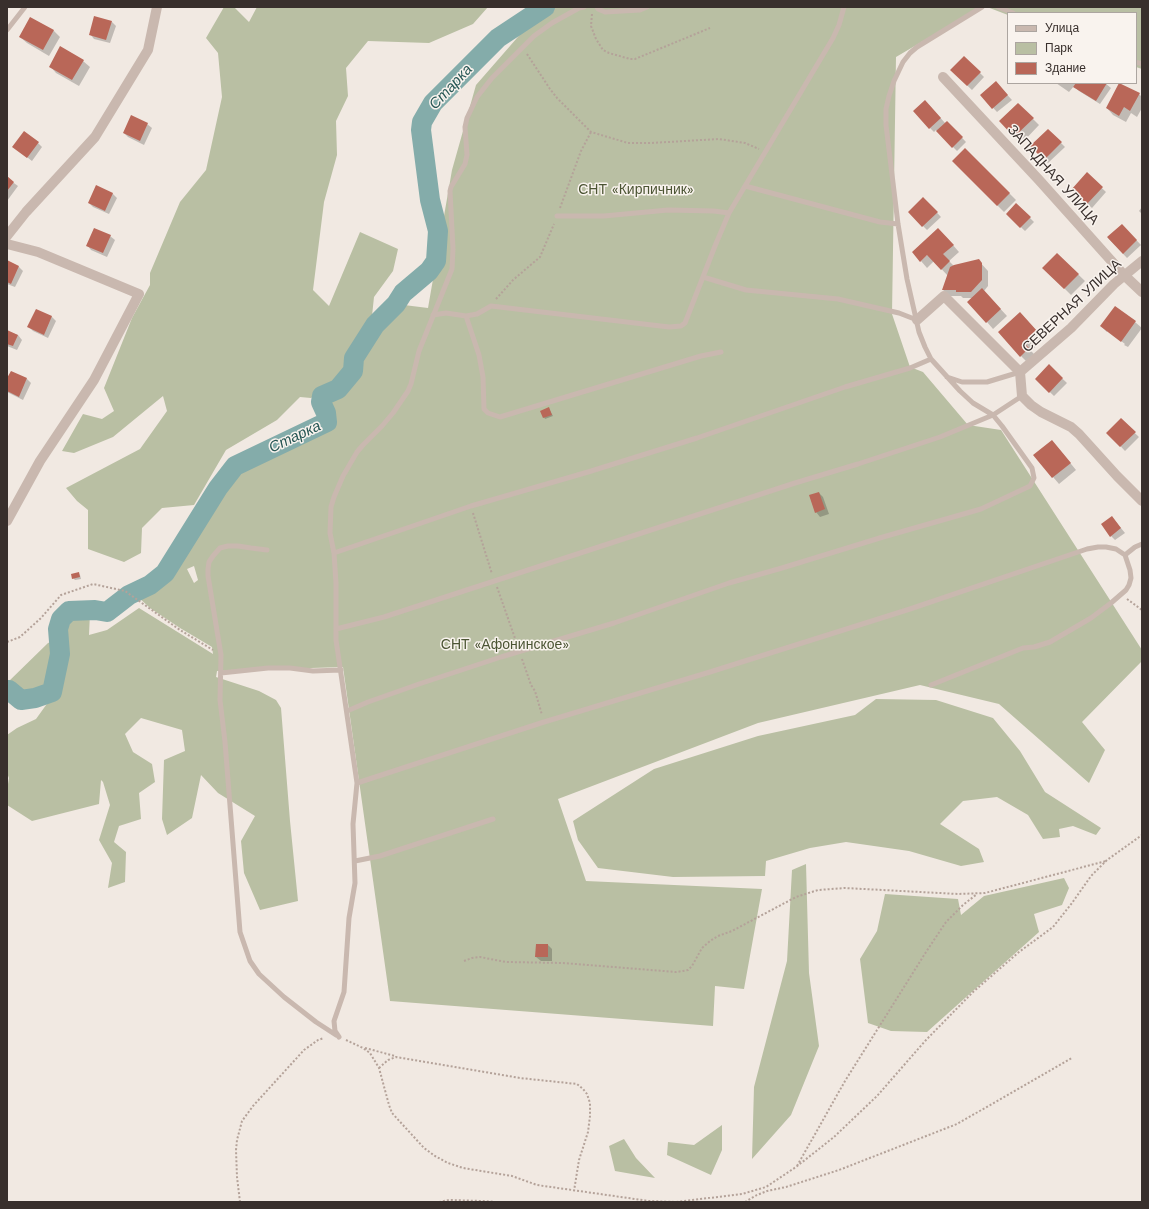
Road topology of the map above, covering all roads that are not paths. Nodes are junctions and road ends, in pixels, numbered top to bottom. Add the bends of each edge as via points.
1 (25, 7) edge
2 (157, 7) edge
3 (584, 7) edge
4 (597, 7) edge
5 (647, 7) edge
6 (844, 7) edge
7 (982, 7) edge
8 (998, 7) edge
9 (1010, 12) edge
10 (7, 30) edge
11 (943, 77) dead end
12 (745, 186) junction
13 (729, 213) junction
14 (557, 216) road end
15 (898, 224) junction
16 (7, 236) edge
17 (7, 244) edge
18 (1142, 260) edge
19 (1124, 275) junction
20 (703, 277) junction
21 (1142, 292) edge
22 (434, 315) junction
23 (466, 316) junction
24 (917, 320) junction
25 (721, 352) dead end
26 (931, 359) junction
27 (1020, 372) junction
28 (947, 377) junction
29 (1022, 396) junction
30 (993, 415) junction
31 (1142, 501) edge
32 (7, 521) edge
33 (1142, 544) edge
34 (266, 550) dead end
35 (334, 553) junction
36 (1125, 555) junction
37 (336, 629) junction
38 (341, 670) junction
39 (221, 673) junction
40 (931, 685) dead end
41 (347, 711) junction
42 (357, 783) junction
43 (493, 820) dead end
44 (355, 861) junction

1 - 10 lane
2 - 16 street via 148,50 95,137
3 - 22 lane via 552,23 534,36 476,97 467,118 467,155 450,191 452,269
4 - 5 lane via 605,12 640,10
6 - 12 lane via 833,38
7 - 15 lane via 916,47 903,62 894,81 887,102 886,125
8 - 9 lane
11 - 19 street, ЗАПАДНАЯ УЛИЦА
12 - 13 lane
12 - 15 lane via 880,222
13 - 14 lane via 668,210 604,216
13 - 20 lane
15 - 24 lane
17 - 32 street via 38,252 139,294 94,380 40,461
18 - 19 street, СЕВЕРНАЯ УЛИЦА
19 - 21 street, ЗАПАДНАЯ УЛИЦА
19 - 27 street, СЕВЕРНАЯ УЛИЦА via 1071,328
20 - 23 lane via 685,323 681,326 669,327 491,306 478,314
20 - 24 lane via 746,290 838,299 899,313
22 - 23 lane
22 - 35 lane via 419,351 408,391 393,413 357,452 334,497 330,533
23 - 25 lane via 479,355 484,409 500,417
24 - 26 lane
24 - 27 street via 944,296
26 - 28 lane
26 - 35 lane via 697,438 471,506
27 - 28 lane via 987,382 962,382
27 - 29 street
28 - 30 lane via 972,403
29 - 30 lane
29 - 31 street via 1041,412 1080,434
30 - 37 lane via 933,440 795,482 384,617
30 - 41 lane via 1032,468 1034,478 1030,486 981,509 729,583 614,623 382,697
33 - 36 lane
34 - 39 lane via 228,546 220,548 209,562 208,576 221,655
35 - 37 lane
36 - 40 lane via 1130,570 1129,585 1121,595 1092,618 1050,642 1023,648
36 - 42 lane via 1116,549 1106,547 1087,549 903,611
37 - 38 lane
38 - 39 lane via 268,668
38 - 41 lane
39 - 44 lane via 220,700 240,932 250,961 259,974 284,997 339,1037 335,1031 334,1021 344,992
41 - 42 lane
42 - 44 lane via 353,824
43 - 44 lane via 380,856

